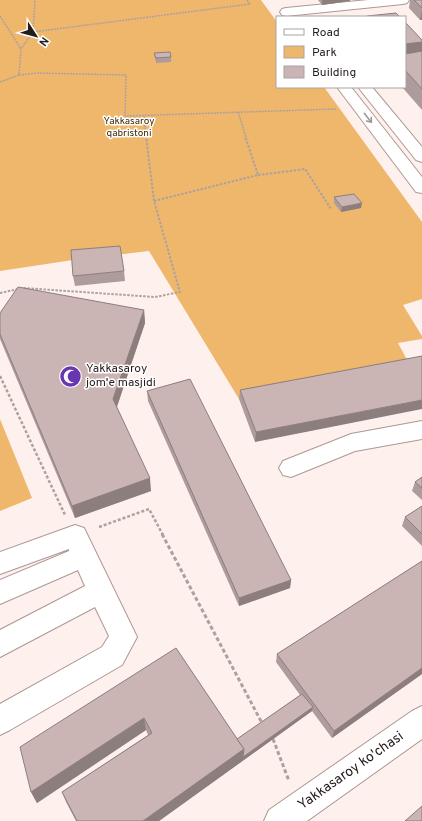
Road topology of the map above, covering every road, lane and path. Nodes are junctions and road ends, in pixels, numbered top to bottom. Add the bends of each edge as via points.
1 (36, 0) edge
2 (247, 0) edge
3 (277, 0) edge
4 (294, 0) edge
5 (403, 0) edge
6 (288, 14) edge
7 (306, 14) edge
8 (0, 16) edge
9 (33, 32) junction
10 (21, 49) junction
11 (19, 75) junction
12 (0, 82) edge
13 (345, 88) edge
14 (366, 88) edge
15 (360, 108) junction
16 (238, 112) junction
17 (144, 116) junction
18 (422, 157) edge
19 (258, 175) junction
20 (422, 188) edge
21 (154, 202) junction
22 (331, 209) dead end
23 (0, 293) edge
24 (0, 376) edge
25 (422, 430) edge
26 (291, 468) dead end
27 (79, 546) junction
28 (0, 563) edge
29 (101, 591) junction
30 (0, 592) edge
31 (0, 644) edge
32 (0, 720) edge
33 (422, 721) edge
34 (263, 725) edge
35 (272, 739) edge
36 (289, 814) edge

1 - 9 path
2 - 9 path via 250,4
3 - 6 street
4 - 7 street
5 - 7 street
6 - 7 street
8 - 10 path
9 - 10 path
10 - 11 path
11 - 12 path
11 - 17 path via 126,75 125,116
13 - 15 street
14 - 18 street
15 - 16 path
15 -> 20 street
16 - 17 path
16 - 19 path
17 - 21 path
19 - 21 path
19 - 22 path via 305,169
21 - 23 path via 180,292 156,297 23,288
24 - 27 path
25 - 26 street via 351,443
27 - 28 street
27 - 29 street
27 - 30 street
27 - 34 path via 149,509
29 - 31 street
29 - 32 street via 123,637 112,656
33 - 36 street, Yakkasaroy ko'chasi
35 - 36 path

